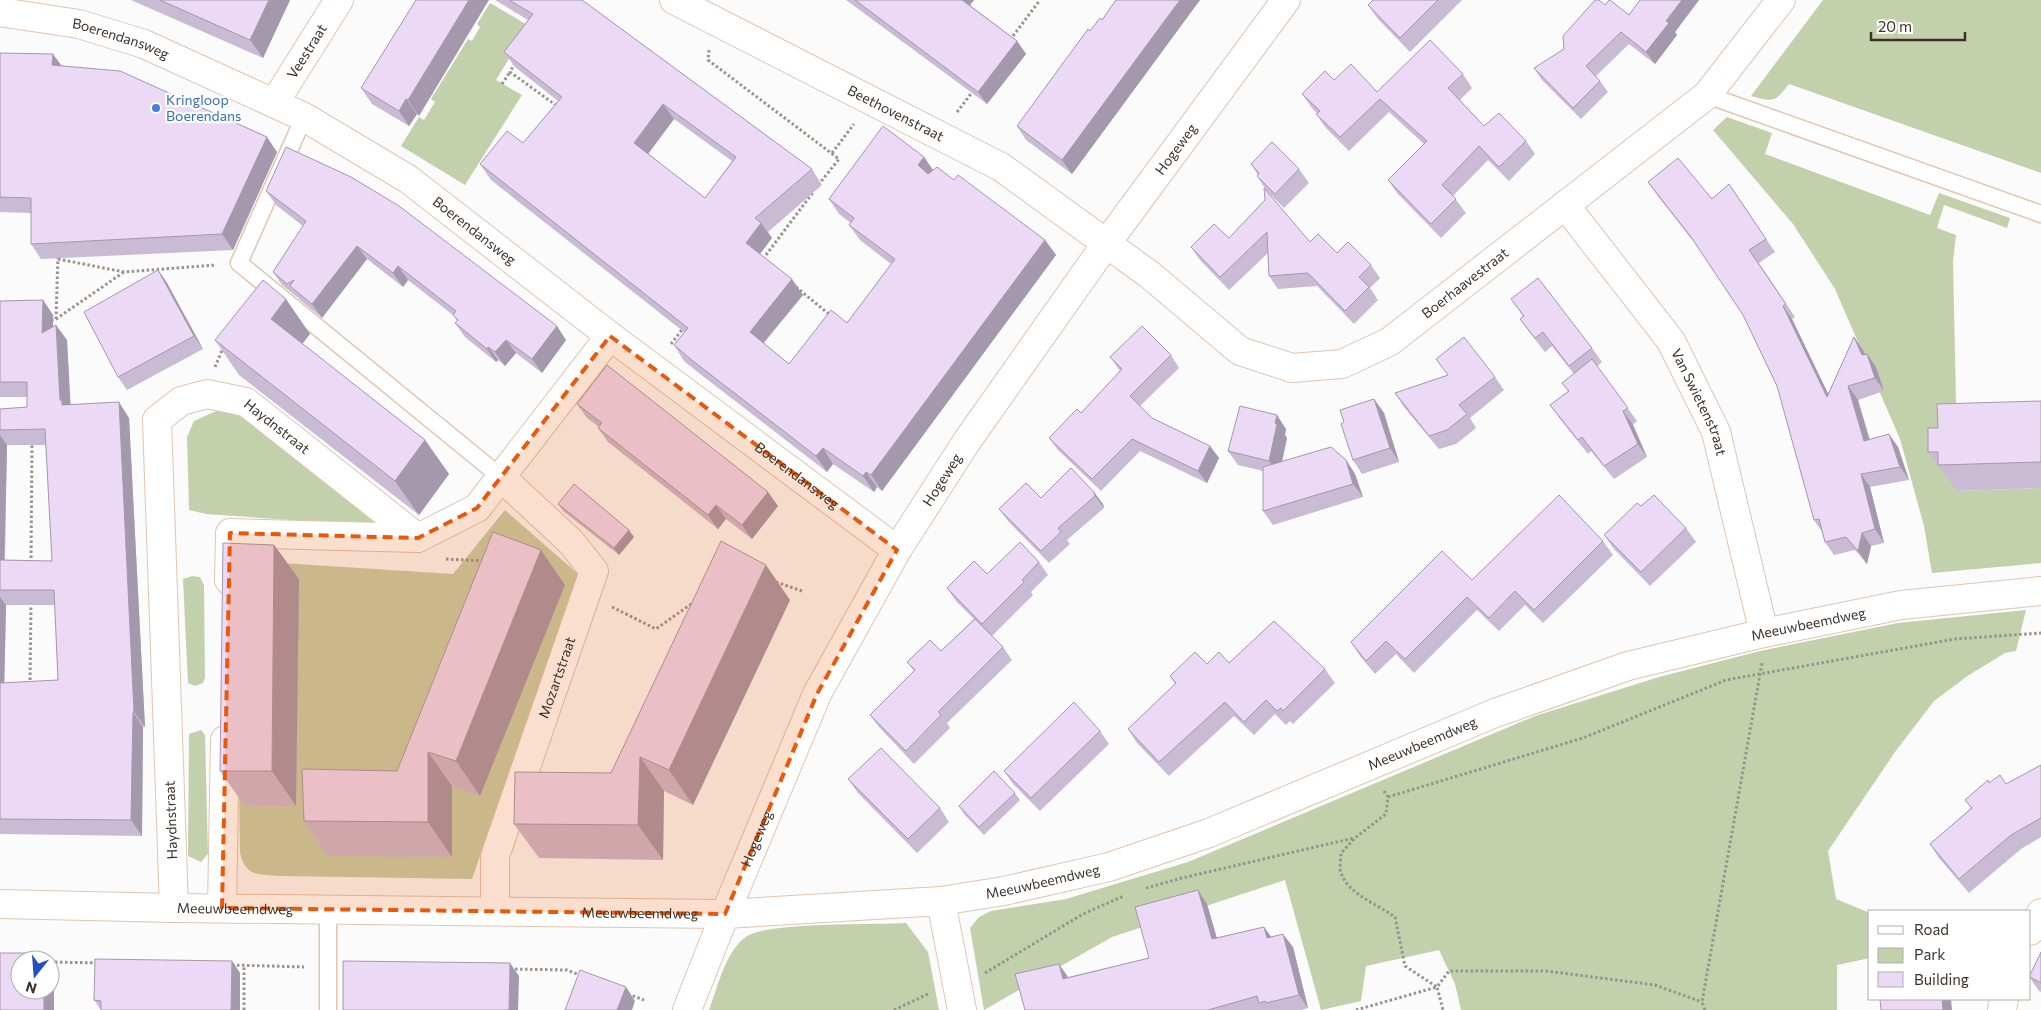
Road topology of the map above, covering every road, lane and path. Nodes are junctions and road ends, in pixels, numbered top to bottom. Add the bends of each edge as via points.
1 (339, 0) edge
2 (674, 0) edge
3 (1040, 0) edge
4 (1286, 0) edge
5 (1781, 0) edge
6 (0, 12) edge
7 (709, 18) junction
8 (1004, 48) edge
9 (520, 56) edge
10 (510, 72) junction
11 (502, 84) dead end
12 (975, 88) edge
13 (1707, 95) junction
14 (275, 102) junction
15 (561, 109) edge
16 (304, 117) junction
17 (940, 136) junction
18 (1565, 205) junction
19 (2041, 214) edge
20 (1106, 244) junction
21 (58, 250) edge
22 (762, 258) junction
23 (58, 259) junction
24 (755, 260) edge
25 (239, 263) junction
26 (769, 264) edge
27 (124, 272) junction
28 (791, 283) edge
29 (56, 319) junction
30 (836, 320) edge
31 (689, 322) edge
32 (50, 329) edge
33 (610, 336) junction
34 (228, 340) edge
35 (652, 368) junction
36 (207, 394) junction
37 (32, 440) edge
38 (502, 478) junction
39 (418, 538) junction
40 (897, 550) junction
41 (31, 567) edge
42 (2041, 591) edge
43 (31, 596) edge
44 (228, 602) edge
45 (1764, 633) junction
46 (2041, 633) edge
47 (1761, 674) junction
48 (30, 694) edge
49 (226, 711) edge
50 (1368, 765) junction
51 (1388, 797) junction
52 (1355, 838) junction
53 (1137, 891) dead end
54 (1128, 894) dead end
55 (941, 901) junction
56 (0, 904) edge
57 (174, 908) junction
58 (222, 908) junction
59 (328, 909) junction
60 (495, 911) junction
61 (2041, 913) edge
62 (725, 914) junction
63 (2031, 930) edge
64 (244, 966) dead end
65 (1437, 987) junction
66 (960, 997) edge
67 (1702, 1002) junction
68 (244, 1010) edge
69 (328, 1010) edge
70 (687, 1010) edge
71 (894, 1010) edge
72 (1356, 1010) edge
73 (1443, 1010) edge
74 (1705, 1010) edge

1 - 14 street, Veestraat
2 - 7 street, Beethovenstraat
3 - 8 path
4 - 20 street, Hogeweg
5 - 13 street, Boerhaavestraat
6 - 14 street, Boerendansweg via 79,24 144,44
7 - 17 street, Beethovenstraat
7 - 22 path via 708,60 839,159
9 - 10 path
10 - 11 path
10 - 15 path
12 - 17 path
13 - 18 street, Boerhaavestraat
13 - 19 lane
14 - 16 street, Boerendansweg
16 - 25 lane
16 - 33 street, Boerendansweg via 408,179
17 - 20 street, Beethovenstraat via 1001,167
18 - 20 street, Boerhaavestraat via 1389,342 1342,364 1292,368 1240,351 1150,275
18 - 45 street, Van Swietenstraat via 1671,341 1716,432
20 - 40 street, Hogeweg via 968,441
21 - 23 path
22 - 24 path
22 - 26 path
23 - 27 path
23 - 29 path
25 - 27 path
25 - 38 lane
27 - 29 path
28 - 30 path
29 - 32 path via 50,320
31 - 35 path
33 - 35 street, Boerendansweg
33 - 38 street
34 - 36 path via 218,356
35 - 40 street, Boerendansweg
36 - 39 street, Haydnstraat via 246,402
36 - 57 street, Haydnstraat via 181,400 157,420
37 - 41 path
38 - 39 street via 477,508
38 - 60 street, Mozartstraat via 571,542 594,572 495,856
39 - 44 street via 230,533
40 - 62 street, Hogeweg via 817,694
42 - 45 street, Meeuwbeemdweg via 1901,605
43 - 48 path
45 - 47 path
45 - 50 street, Meeuwbeemdweg via 1628,666 1495,712
46 - 47 path via 1955,639
47 - 51 path via 1726,680 1583,738
47 - 67 path
49 - 58 street
50 - 51 path
50 - 55 street, Meeuwbeemdweg via 1209,833 1109,867 1004,891
51 - 52 path via 1386,814
52 - 53 path
52 - 65 path via 1341,853 1340,872 1353,892 1395,917 1405,966
54 - 66 path via 1083,914 975,979
55 - 62 street, Meeuwbeemdweg
55 - 66 street
56 - 57 street, Meeuwbeemdweg
57 - 58 street, Meeuwbeemdweg
58 - 59 street, Meeuwbeemdweg
59 - 60 street, Meeuwbeemdweg
59 - 69 lane
60 - 62 street, Meeuwbeemdweg
61 - 63 street
62 - 70 street, Hogeweg
64 - 68 path
65 - 67 path via 1450,971 1546,971 1655,985
65 - 72 path
65 - 73 path
66 - 71 path via 927,994
67 - 74 path

